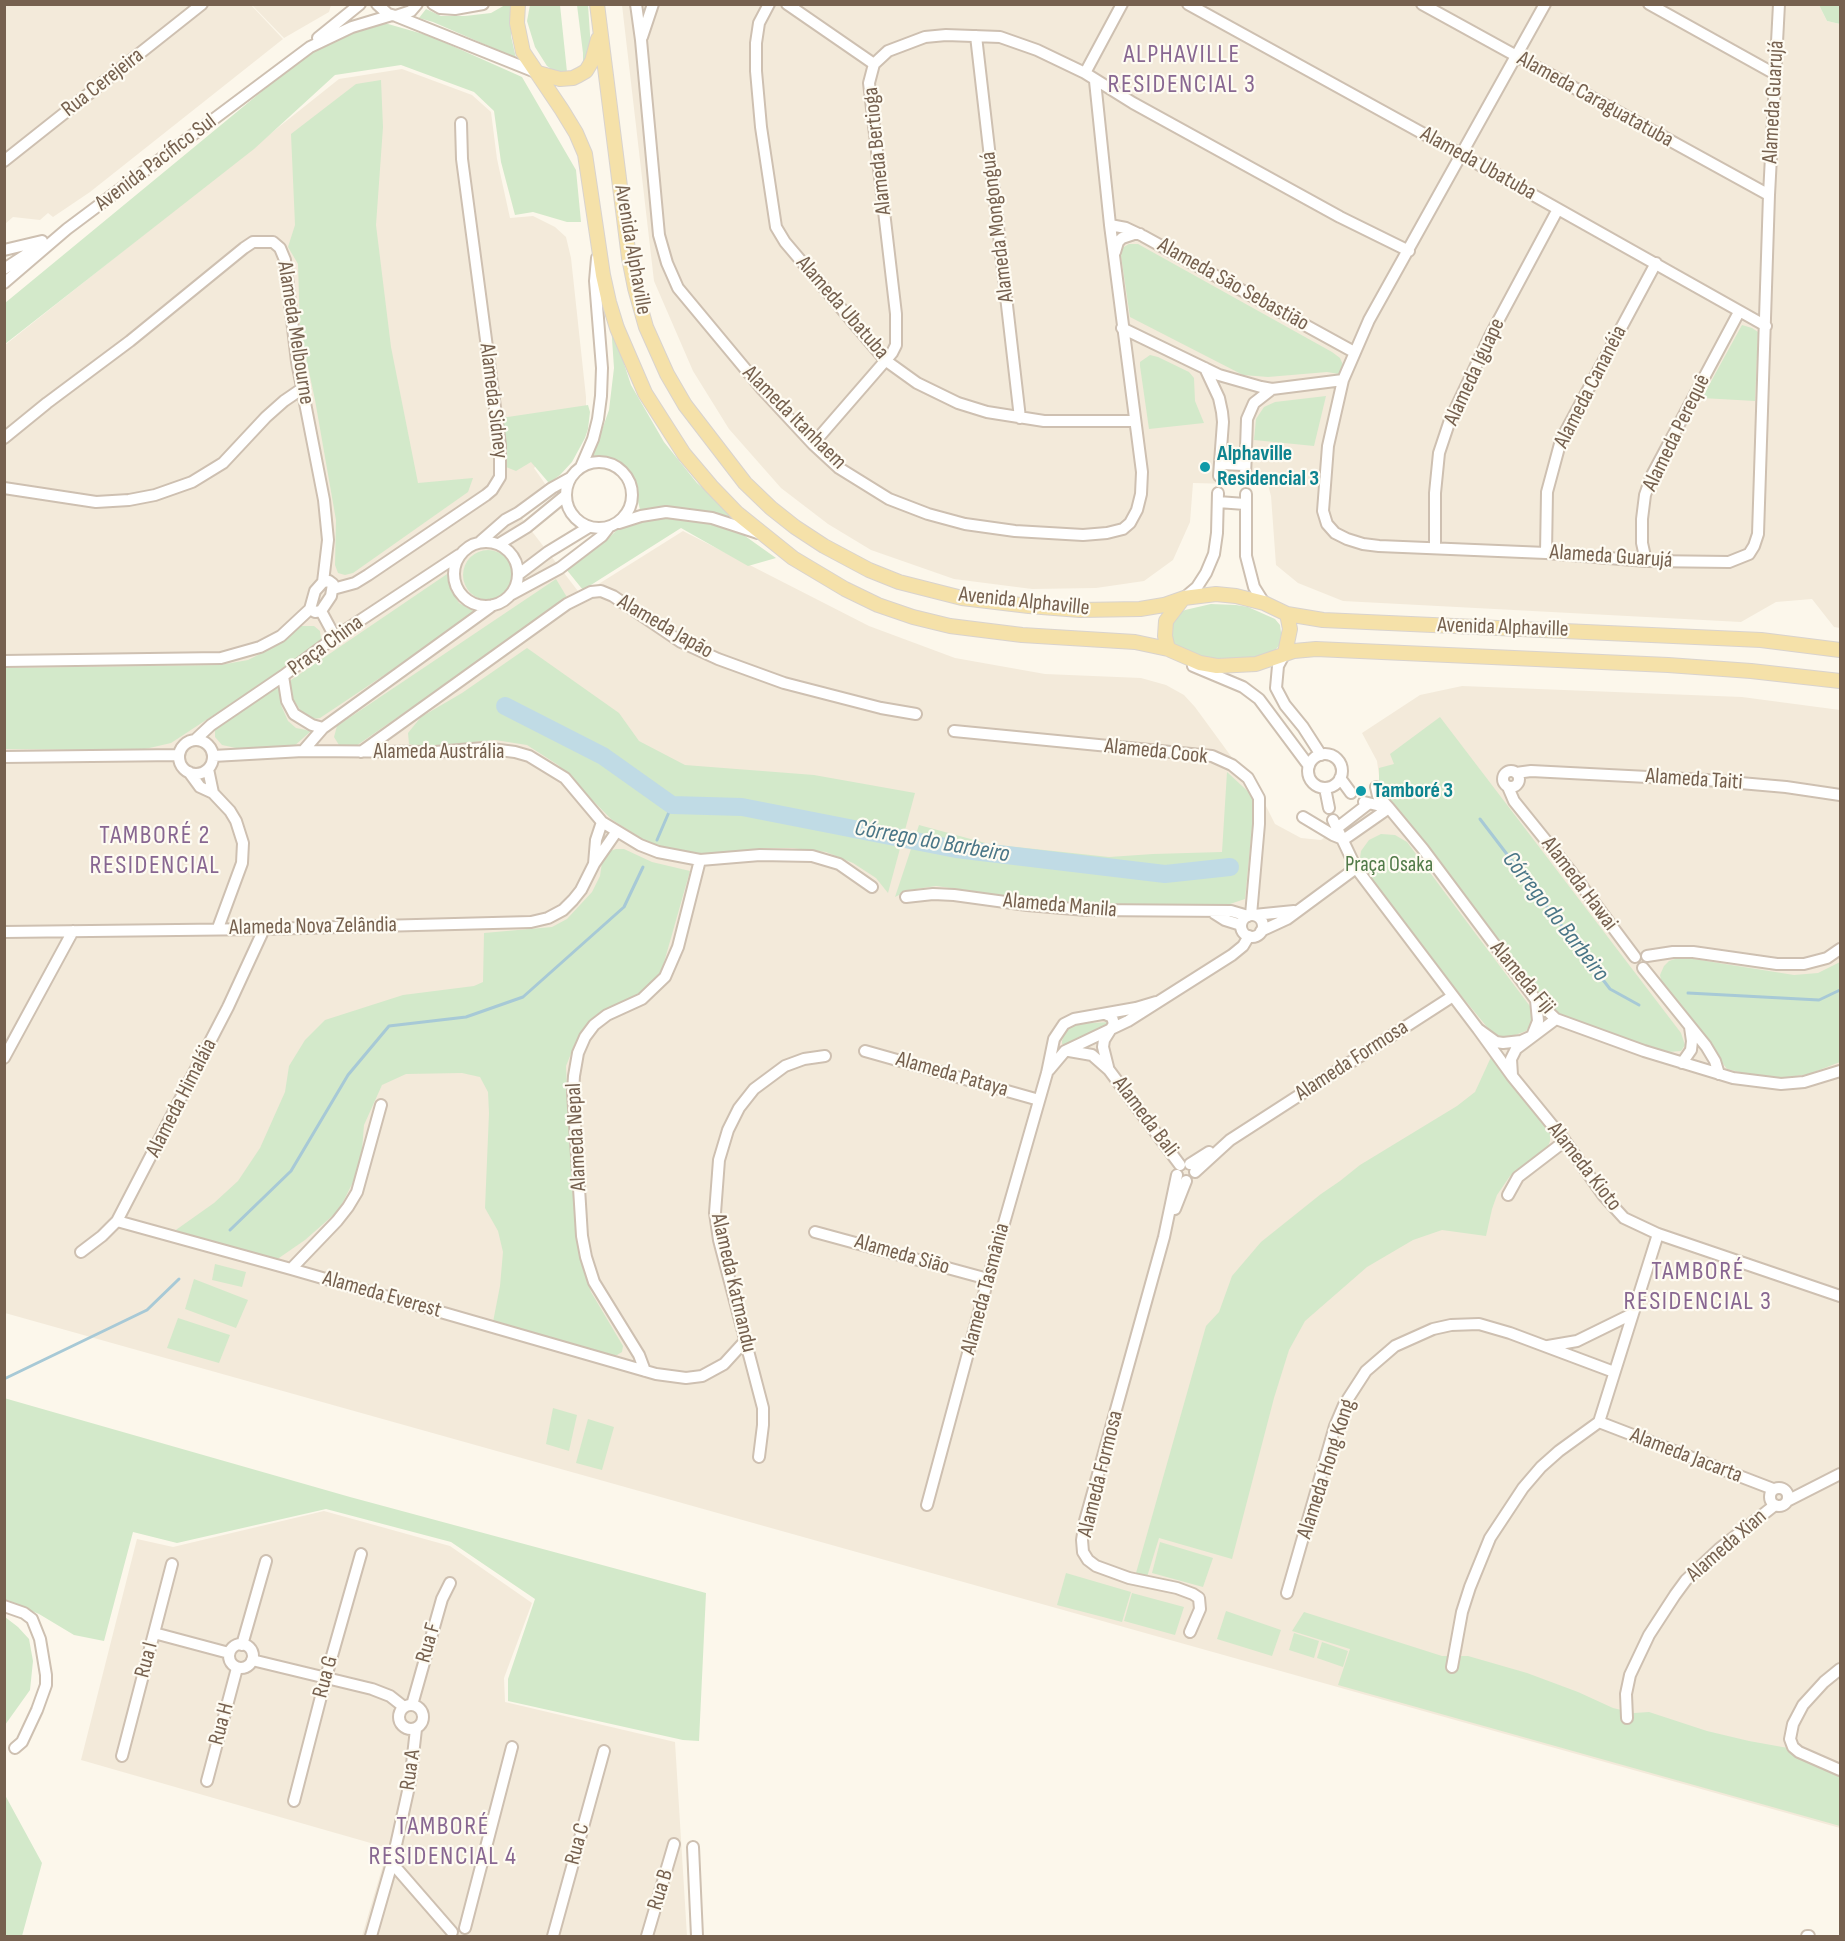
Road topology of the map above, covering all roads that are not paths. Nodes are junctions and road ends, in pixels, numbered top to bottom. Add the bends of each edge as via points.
1 (202, 4) edge
2 (360, 4) edge
3 (377, 4) edge
4 (417, 4) edge
5 (433, 4) edge
6 (483, 4) edge
7 (518, 4) edge
8 (597, 4) edge
9 (636, 4) edge
10 (653, 4) edge
11 (770, 4) edge
12 (787, 4) edge
13 (1122, 4) edge
14 (1188, 4) edge
15 (1422, 4) edge
16 (1545, 4) edge
17 (1649, 4) edge
18 (1779, 4) edge
19 (394, 15) junction
20 (599, 33) junction
21 (976, 36) junction
22 (641, 40) junction
23 (310, 47) junction
24 (1515, 56) junction
25 (874, 64) junction
26 (538, 73) junction
27 (1085, 73) junction
28 (1775, 74) junction
29 (1095, 81) junction
30 (461, 123) dead end
31 (1462, 155) junction
32 (4, 161) edge
33 (1769, 195) junction
34 (1558, 209) junction
35 (1110, 225) junction
36 (67, 229) junction
37 (597, 231) junction
38 (1140, 234) junction
39 (4, 250) edge
40 (1409, 250) junction
41 (1114, 258) junction
42 (1656, 263) junction
43 (4, 269) edge
44 (4, 276) edge
45 (4, 283) edge
46 (1739, 312) junction
47 (1766, 326) junction
48 (1122, 328) junction
49 (1354, 352) junction
50 (885, 360) junction
51 (1205, 368) junction
52 (1343, 380) junction
53 (303, 388) junction
54 (1272, 389) junction
55 (1020, 418) junction
56 (1135, 421) junction
57 (4, 438) edge
58 (813, 444) junction
59 (1221, 464) junction
60 (1245, 465) junction
61 (581, 467) junction
62 (1220, 476) dead end
63 (571, 478) junction
64 (1245, 478) dead end
65 (4, 488) edge
66 (566, 495) junction
67 (614, 525) junction
68 (589, 527) junction
69 (764, 536) junction
70 (481, 541) junction
71 (499, 544) junction
72 (1435, 547) junction
73 (1546, 553) junction
74 (459, 555) junction
75 (1646, 561) junction
76 (519, 574) junction
77 (323, 582) junction
78 (333, 589) junction
79 (510, 596) junction
80 (1184, 598) junction
81 (1264, 603) junction
82 (493, 605) junction
83 (316, 610) junction
84 (1287, 614) junction
85 (335, 637) junction
86 (1168, 649) junction
87 (1840, 650) edge
88 (1285, 653) junction
89 (4, 661) edge
90 (283, 676) junction
91 (1840, 681) edge
92 (916, 714) dead end
93 (411, 717) junction
94 (323, 728) junction
95 (954, 730) dead end
96 (195, 740) junction
97 (303, 751) junction
98 (361, 752) junction
99 (382, 752) junction
100 (179, 755) junction
101 (1321, 755) junction
102 (213, 756) junction
103 (4, 757) edge
104 (1309, 766) junction
105 (208, 769) junction
106 (189, 772) junction
107 (1340, 778) junction
108 (1515, 780) joint
109 (1376, 787) dead end
110 (1325, 788) junction
111 (213, 793) junction
112 (1351, 794) dead end
113 (1840, 795) edge
114 (1329, 808) dead end
115 (1389, 808) junction
116 (1303, 817) dead end
117 (602, 822) junction
118 (617, 831) junction
119 (1343, 839) junction
120 (700, 860) junction
121 (594, 864) junction
122 (1356, 868) junction
123 (872, 887) dead end
124 (906, 897) dead end
125 (1300, 909) junction
126 (1214, 913) junction
127 (1251, 915) junction
128 (218, 928) junction
129 (264, 929) junction
130 (73, 931) junction
131 (1244, 931) junction
132 (1261, 931) junction
133 (4, 932) edge
134 (1840, 949) edge
135 (1647, 956) junction
136 (1635, 957) junction
137 (1643, 968) junction
138 (1452, 996) junction
139 (1536, 1000) junction
140 (1156, 1002) junction
141 (1106, 1014) junction
142 (1556, 1019) junction
143 (1689, 1024) junction
144 (1478, 1029) junction
145 (1112, 1030) junction
146 (1058, 1031) junction
147 (1532, 1036) junction
148 (865, 1051) dead end
149 (1065, 1051) junction
150 (825, 1056) dead end
151 (4, 1058) edge
152 (1682, 1063) junction
153 (1109, 1070) junction
154 (1840, 1071) edge
155 (1047, 1073) junction
156 (1719, 1074) junction
157 (1512, 1076) junction
158 (1038, 1100) junction
159 (381, 1105) dead end
160 (1565, 1141) junction
161 (1186, 1171) junction
162 (1508, 1195) dead end
163 (117, 1221) junction
164 (815, 1232) dead end
165 (1658, 1234) junction
166 (81, 1252) dead end
167 (291, 1269) junction
168 (988, 1280) junction
169 (1840, 1296) edge
170 (1632, 1314) junction
171 (745, 1341) junction
172 (1577, 1341) junction
173 (631, 1342) junction
174 (1545, 1346) junction
175 (1586, 1362) junction
176 (622, 1363) junction
177 (645, 1371) junction
178 (1614, 1372) junction
179 (1599, 1422) junction
180 (759, 1457) dead end
181 (1840, 1474) edge
182 (1773, 1489) junction
183 (1788, 1500) junction
184 (927, 1505) dead end
185 (1776, 1505) junction
186 (361, 1554) dead end
187 (266, 1561) dead end
188 (172, 1564) dead end
189 (450, 1583) dead end
190 (1287, 1593) dead end
191 (4, 1606) edge
192 (1190, 1632) dead end
193 (154, 1633) junction
194 (242, 1645) junction
195 (229, 1653) junction
196 (252, 1660) junction
197 (1452, 1667) dead end
198 (237, 1668) junction
199 (1840, 1669) edge
200 (326, 1677) junction
201 (408, 1706) junction
202 (1627, 1718) dead end
203 (416, 1729) junction
204 (512, 1747) dead end
205 (15, 1748) dead end
206 (604, 1751) dead end
207 (122, 1756) dead end
208 (1840, 1770) edge
209 (207, 1780) dead end
210 (294, 1801) dead end
211 (674, 1844) dead end
212 (693, 1847) dead end
213 (392, 1863) junction
214 (465, 1928) junction
215 (451, 1934) edge
216 (371, 1936) edge
217 (474, 1936) edge
218 (553, 1936) edge
219 (647, 1936) edge
220 (697, 1936) edge

1 - 32 street, Rua Cerejeira
2 - 23 street, Avenida Pacífico Sul
3 - 19 street
4 - 19 street, Avenida Pacífico Sul via 411,11
5 - 6 street via 455,9
7 - 26 main road via 523,52
8 - 20 main road, Avenida Alphaville
9 - 22 street, Alameda Itanhaem
10 - 22 street
11 - 50 street, Alameda Ubatuba via 759,23 756,71 776,227
12 - 25 street
13 - 27 street
14 - 31 street, Alameda Ubatuba
15 - 24 street, Alameda Caraguatatuba
16 - 24 street, Alameda Guarujá
17 - 28 street
18 - 28 street, Alameda Guarujá
19 - 23 street, Avenida Pacífico Sul via 352,27
19 - 26 street
20 - 26 main road via 586,71 560,79
20 - 80 main road, Avenida Alphaville via 629,258 646,327 685,405 753,491 824,546 869,570 928,590 962,598 1080,610 1140,609
21 - 25 street, Alameda Bertioga via 925,37 888,51
21 - 27 street, Alameda Bertioga via 1000,38 1037,50
21 - 55 street, Alameda Mongonguá
22 - 58 street, Alameda Itanhaem via 659,235 667,263 692,307
23 - 36 street, Avenida Pacífico Sul
24 - 31 street, Alameda Guarujá
24 - 33 street, Alameda Caraguatatuba
25 - 50 street, Alameda Bertioga via 869,90 897,333 892,353
26 - 37 main road, Avenida Alphaville via 585,154
27 - 29 street, Alameda Bertioga
28 - 33 street, Alameda Guarujá
29 - 35 street, Alameda Itanhaem
29 - 40 street, Alameda Bertioga via 1340,217
30 - 78 street, Alameda Sidney via 462,159 499,437 500,477 486,495 368,575
31 - 34 street, Alameda Ubatuba
31 - 40 street, Alameda Guarujá
33 - 47 street, Alameda Guarujá
34 - 42 street, Alameda Ubatuba
34 - 72 street, Alameda Iguape via 1450,420 1438,463
35 - 38 street, Alameda São Sebastião
35 - 41 street, Alameda Itanhaem
36 - 39 street via 40,242
36 - 43 street
36 - 44 street
36 - 45 street, Avenida Pacífico Sul
37 - 61 street, Praça China via 595,281 601,396 598,418
37 - 69 main road, Avenida Alphaville via 609,302 645,393 711,486
38 - 41 street via 1122,238
38 - 49 street, Alameda São Sebastião
40 - 49 street, Alameda Guarujá
41 - 48 street, Alameda Itanhaem
42 - 46 street, Alameda Ubatuba
42 - 73 street, Alameda Cananéia via 1561,440 1547,492
46 - 47 street, Alameda Ubatuba
46 - 75 street, Alameda Perequê via 1652,475 1642,519
47 - 75 street, Alameda Guarujá via 1758,534 1754,546 1749,554 1729,562
48 - 51 street
48 - 56 street, Alameda Itanhaem
49 - 52 street, Alameda Guarujá
50 - 55 street, Alameda Ubatuba via 916,383 958,403
50 - 58 street, Alameda Bertioga
51 - 54 street via 1233,380
51 - 59 street via 1222,412
52 - 54 street
52 - 72 street, Alameda Guarujá via 1328,446 1323,511 1327,524 1335,533 1363,544
53 - 57 street, Alameda Melbourne via 283,254 273,242 253,242
53 - 65 street via 266,417 223,463 178,488 140,499 96,502
53 - 77 street, Alameda Melbourne via 327,524
54 - 60 street via 1254,403 1246,419
55 - 56 street, Alameda Ubatuba
56 - 58 street, Alameda Itanhaem via 1142,472 1137,510 1123,529 1083,535 965,525 928,514 890,498 839,468
59 - 60 street
59 - 62 street
60 - 64 street
61 - 63 street, Praça China
61 - 67 street via 603,462 614,465 630,482 632,504
63 - 66 street, Praça China
63 - 70 street, Praça China via 505,520
66 - 68 street via 572,515
66 - 71 street
67 - 68 street
67 - 69 street via 666,512 712,518
67 - 79 street via 560,568
68 - 76 street
69 - 86 main road, Avenida Alphaville via 836,584 913,617 987,632 1135,642
70 - 71 street
70 - 74 street, Praça China
71 - 76 street via 512,554
72 - 73 street, Alameda Guarujá
73 - 75 street, Alameda Guarujá
74 - 82 street via 454,567 457,588 472,603
74 - 85 street, Praça China
76 - 79 street
77 - 78 street via 329,581
77 - 83 street, Alameda Melbourne via 315,591
78 - 83 street
79 - 82 street
80 - 81 main road, Avenida Alphaville via 1216,594
80 - 81 street via 1197,586 1214,555 1218,497 1245,499 1245,556 1254,587
80 - 86 main road via 1166,621
81 - 84 main road, Avenida Alphaville
82 - 94 street
83 - 85 street
83 - 89 street via 281,636 221,658
84 - 87 main road, Avenida Alphaville via 1341,622 1761,640
84 - 88 main road via 1290,629
85 - 90 street, Praça China
86 - 88 main road, Avenida Alphaville via 1217,666 1256,664
86 - 104 street via 1259,699
88 - 91 main road, Avenida Alphaville via 1316,649 1552,658
88 - 101 street via 1278,666 1276,688
90 - 94 street via 287,701 294,714
90 - 96 street, Praça China
92 - 93 street, Alameda Japão via 784,683 718,659 681,642 601,591 567,604
93 - 98 street, Alameda Japão
93 - 99 street, Alameda Japão
94 - 97 street
95 - 127 street, Alameda Cook via 1212,756 1232,765 1248,778 1258,798
96 - 100 street via 186,743
96 - 102 street via 207,744
97 - 98 street, Alameda Austrália
97 - 102 street, Alameda Austrália
98 - 99 street, Alameda Austrália
99 - 117 street, Alameda Austrália via 484,748 529,756 565,778
100 - 103 street
100 - 106 street via 181,765
101 - 104 street
101 - 107 street via 1336,759 1341,768
102 - 105 street
104 - 110 street via 1311,781
105 - 106 street
105 - 111 street
106 - 111 street via 200,787
107 - 110 street
107 - 112 street
108 - 113 street, Alameda Taiti via 1524,771 1706,780
108 - 136 street, Alameda Hawai via 1514,801
109 - 115 street, Alameda Fiji via 1378,796
110 - 114 street
111 - 128 street via 236,821 243,843 242,863
115 - 119 street
115 - 119 street, Alameda Kioto via 1366,803 1335,824
115 - 139 street, Alameda Fiji
116 - 119 street
117 - 118 street, Alameda Austrália
117 - 121 street, Alameda Nova Zelândia
118 - 120 street, Alameda Austrália via 658,852
118 - 121 street, Alameda Nova Zelândia
119 - 122 street, Alameda Kioto
120 - 123 street, Alameda Austrália via 812,856 839,864
120 - 173 street, Alameda Nepal via 678,947 665,977 642,999 594,1025 578,1053 574,1076 586,1257 594,1282
121 - 129 street, Alameda Nova Zelândia via 581,890 563,910 531,922
122 - 125 street
122 - 138 street, Alameda Kioto
124 - 126 street, Alameda Manila via 954,895 1086,910
125 - 127 street
125 - 132 street
126 - 127 street, Alameda Manila
126 - 131 street, Alameda Manila
127 - 131 street via 1242,921
127 - 132 street via 1262,921
128 - 129 street, Alameda Nova Zelândia
128 - 130 street, Alameda Nova Zelândia
129 - 163 street, Alameda Himaláia
130 - 133 street, Alameda Nova Zelândia
130 - 151 street
131 - 132 street via 1255,936
131 - 140 street, Alameda Tasmânia via 1238,950
134 - 135 street via 1827,958 1804,964 1693,952
135 - 136 street via 1641,953
135 - 137 street via 1649,963
136 - 137 street via 1635,964
137 - 143 street
138 - 144 street, Alameda Kioto
138 - 161 street, Alameda Formosa
139 - 142 street, Alameda Fiji
139 - 147 street via 1538,1021
140 - 141 street, Alameda Tasmânia
140 - 145 street, Alameda Tasmânia
141 - 145 street via 1114,1020
141 - 146 street, Alameda Tasmânia via 1074,1019
142 - 147 street
142 - 152 street, Alameda Fiji
143 - 152 street via 1691,1050
143 - 156 street via 1715,1061
144 - 147 street, Alameda Kioto via 1503,1043
144 - 157 street, Alameda Kioto
145 - 149 street, Alameda Tasmânia
145 - 153 street via 1102,1051
146 - 149 street via 1060,1047
146 - 155 street, Alameda Tasmânia via 1051,1045
147 - 157 street via 1512,1054
148 - 158 street, Alameda Pataya
149 - 153 street via 1092,1055
149 - 155 street, Alameda Tasmânia
150 - 171 street, Alameda Katmandu via 785,1066 754,1089 728,1130 722,1150 715,1213
152 - 156 street, Alameda Fiji
153 - 161 street, Alameda Bali
154 - 156 street, Alameda Fiji via 1781,1084
155 - 158 street, Alameda Tasmânia
157 - 160 street, Alameda Kioto
158 - 168 street, Alameda Tasmânia
159 - 167 street via 362,1176 348,1208
160 - 162 street via 1518,1177
160 - 165 street, Alameda Kioto via 1614,1208 1624,1218
161 - 192 street, Alameda Formosa via 1085,1521 1082,1546 1088,1560 1109,1572 1193,1594 1200,1609
163 - 166 street, Alameda Himaláia
163 - 167 street, Alameda Everest
164 - 168 street, Alameda Sião
165 - 169 street, Alameda Kioto
165 - 170 street
167 - 176 street, Alameda Everest
168 - 184 street, Alameda Tasmânia
170 - 172 street
170 - 178 street
171 - 177 street, Alameda Everest via 724,1364 702,1376 673,1377
171 - 180 street, Alameda Katmandu via 763,1408
172 - 174 street
172 - 175 street via 1579,1354
173 - 176 street
173 - 177 street, Alameda Nepal
174 - 175 street, Alameda Hong Kong
174 - 190 street, Alameda Hong Kong via 1489,1326 1451,1325 1414,1335 1381,1356 1344,1405
175 - 178 street, Alameda Hong Kong
176 - 177 street, Alameda Everest
178 - 179 street
179 - 182 street, Alameda Jacarta
179 - 197 street via 1541,1467 1490,1538 1462,1612
181 - 183 street, Alameda Xian
182 - 183 street via 1785,1488
182 - 185 street via 1770,1498
183 - 185 street via 1782,1506
185 - 202 street, Alameda Xian via 1719,1549 1675,1595 1649,1635 1630,1675
186 - 200 street, Rua G
187 - 194 street
188 - 193 street, Rua I
189 - 201 street, Rua F
191 - 205 street via 32,1619 46,1675 37,1710 22,1742
193 - 195 street
193 - 207 street, Rua I
194 - 195 street
194 - 196 street via 251,1650
195 - 198 street
196 - 198 street via 248,1666
196 - 200 street
198 - 209 street, Rua H
199 - 208 street via 1803,1705 1790,1736 1799,1752
200 - 201 street via 372,1689
200 - 210 street, Rua G
201 - 203 street via 420,1708 423,1715
201 - 203 street via 399,1717 401,1725
203 - 213 street, Rua A via 410,1782
204 - 214 street
206 - 218 street, Rua C
211 - 219 street, Rua B
212 - 220 street
213 - 215 street
213 - 216 street, Rua A
214 - 215 street
214 - 217 street

